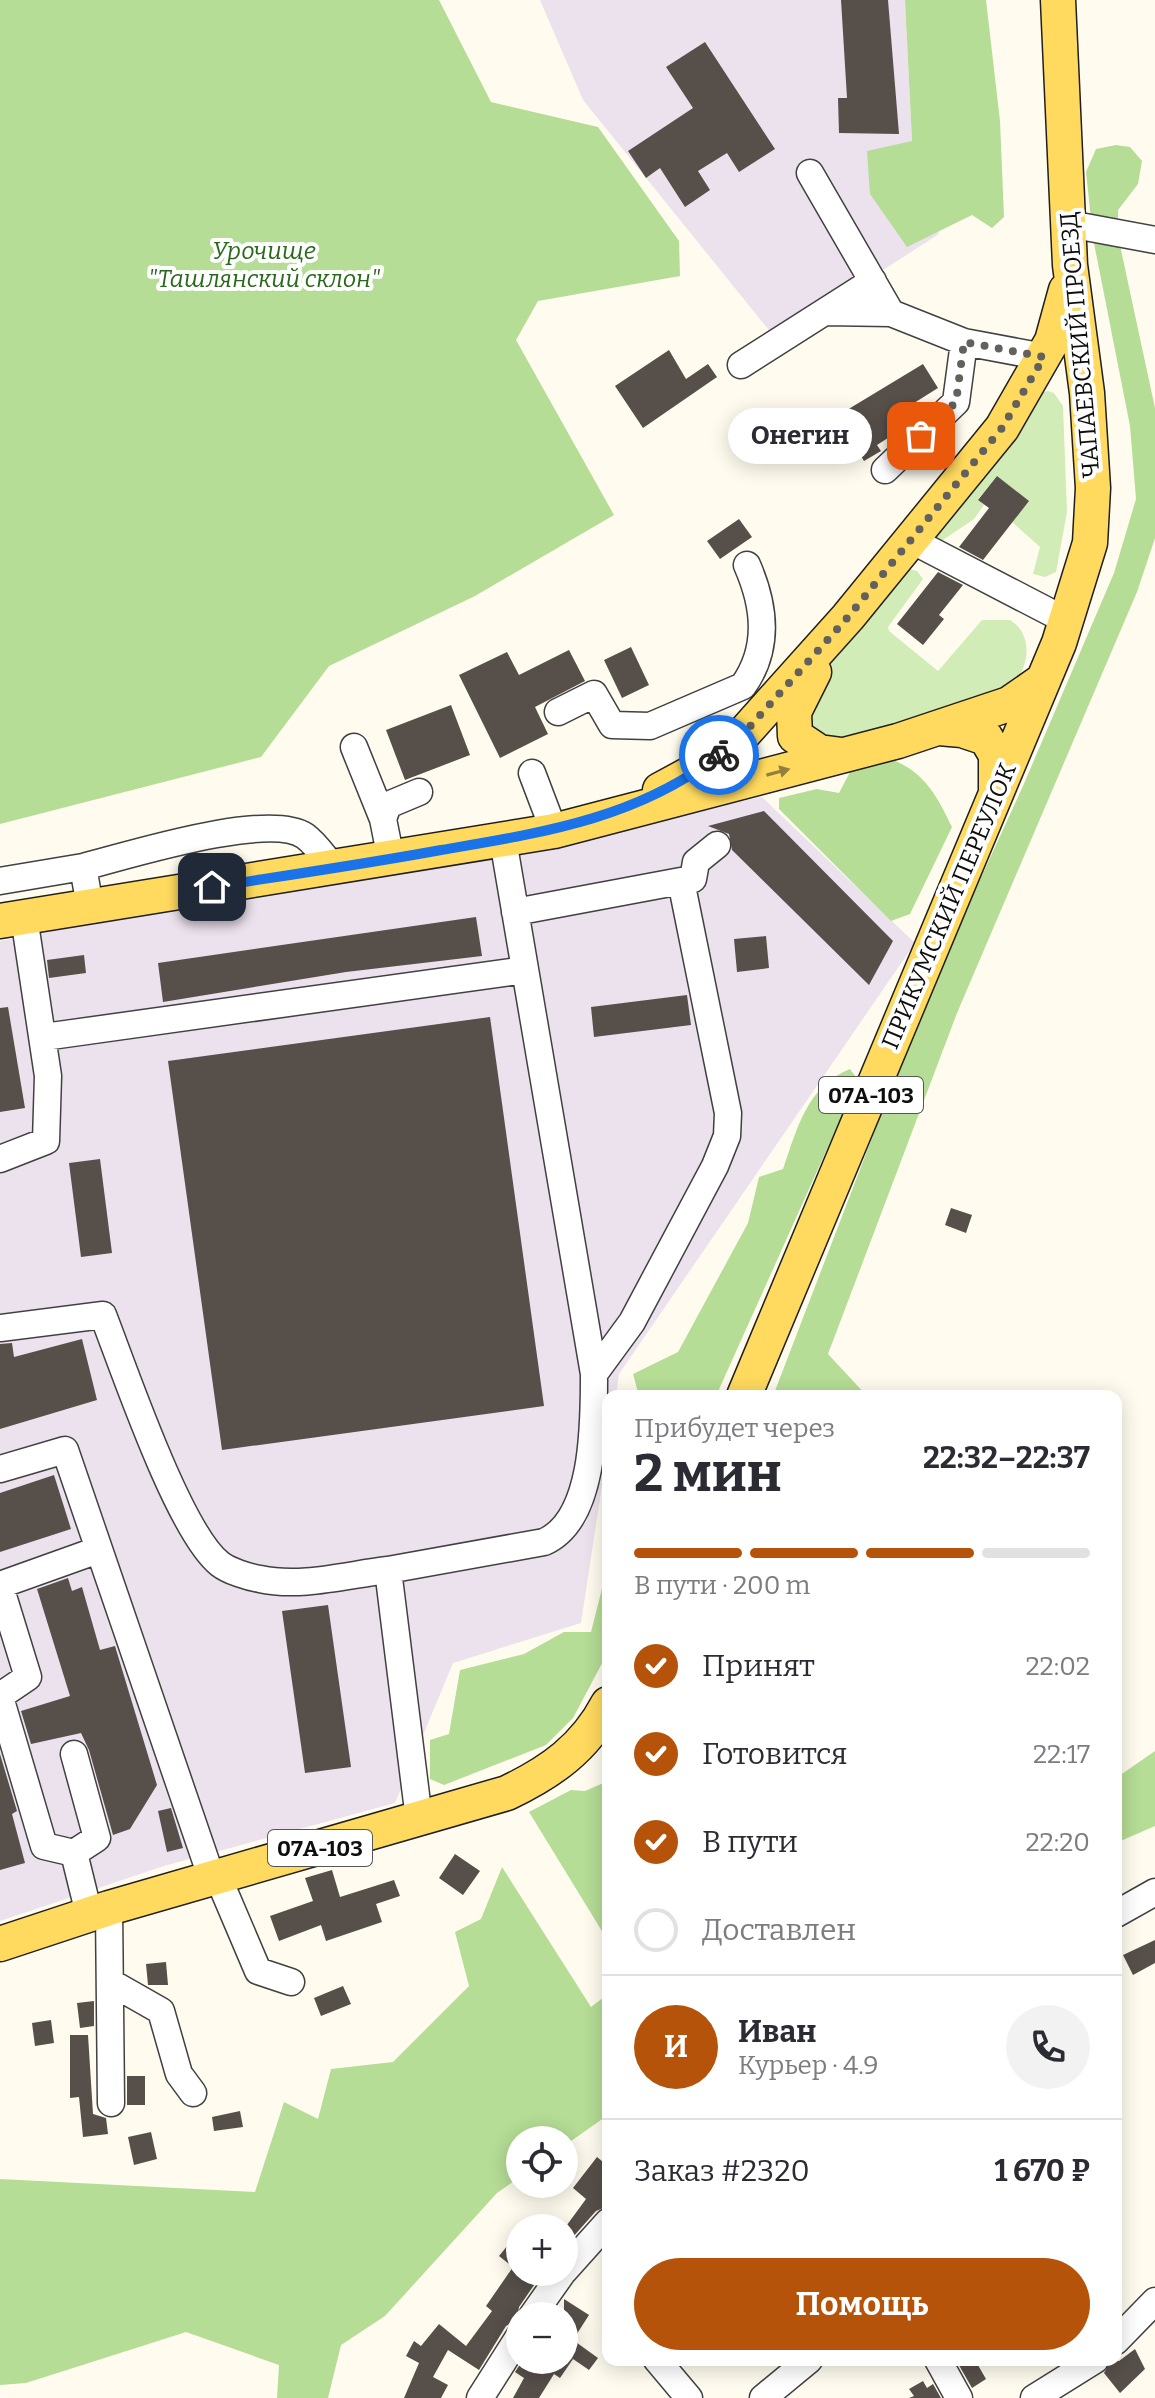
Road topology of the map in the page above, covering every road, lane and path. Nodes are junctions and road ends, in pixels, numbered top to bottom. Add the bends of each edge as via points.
1 (1058, 0) edge
2 (810, 173) dead end
3 (1069, 224) junction
4 (1155, 240) edge
5 (1070, 265) junction
6 (873, 281) junction
7 (825, 312) junction
8 (891, 313) junction
9 (964, 342) junction
10 (1044, 357) junction
11 (741, 365) dead end
12 (885, 470) dead end
13 (911, 540) junction
14 (747, 565) dead end
15 (848, 617) junction
16 (1067, 621) junction
17 (1042, 681) junction
18 (558, 712) dead end
19 (935, 728) junction
20 (354, 747) dead end
21 (842, 755) junction
22 (532, 773) dead end
23 (419, 792) dead end
24 (996, 793) junction
25 (383, 819) junction
26 (595, 821) junction
27 (554, 831) junction
28 (503, 840) junction
29 (717, 845) dead end
30 (391, 859) junction
31 (83, 867) junction
32 (334, 868) junction
33 (0, 881) edge
34 (681, 881) junction
35 (90, 906) junction
36 (515, 912) junction
37 (12, 919) edge
38 (525, 970) junction
39 (44, 1037) junction
40 (0, 1159) edge
41 (0, 1328) edge
42 (594, 1374) junction
43 (747, 1390) edge
44 (0, 1469) edge
45 (98, 1550) junction
46 (388, 1570) junction
47 (0, 1586) edge
48 (0, 1696) edge
49 (602, 1713) edge
50 (74, 1754) dead end
51 (419, 1819) junction
52 (74, 1853) junction
53 (215, 1878) junction
54 (1155, 1892) edge
55 (99, 1911) junction
56 (1122, 1911) edge
57 (0, 1944) edge
58 (110, 1982) junction
59 (291, 1982) dead end
60 (193, 2093) dead end
61 (111, 2103) dead end
62 (602, 2229) edge
63 (578, 2256) edge
64 (1155, 2301) edge
65 (1122, 2335) edge
66 (506, 2357) edge
67 (662, 2366) edge
68 (802, 2366) edge
69 (941, 2366) edge
70 (1085, 2366) edge
71 (480, 2398) edge
72 (689, 2398) edge
73 (763, 2398) edge
74 (959, 2398) edge
75 (1034, 2398) edge

1 - 3 main road, ЧАПАЕВСКИЙ ПРОЕЗД / 07А-103
2 - 6 street
3 - 4 street
3 - 5 main road, ЧАПАЕВСКИЙ ПРОЕЗД / 07А-103
5 - 10 main road via 1061,313
5 - 16 main road, ЧАПАЕВСКИЙ ПРОЕЗД / 07А-103 via 1093,488 1090,543
6 - 7 street
6 - 8 street
7 - 8 street
7 - 11 street
8 - 9 street
9 - 10 street
9 - 12 street via 956,402
10 - 13 main road via 1002,428
13 - 15 main road
13 - 16 street
14 - 18 street via 763,605 763,622 758,657 743,686 650,726 612,725 594,694
15 - 21 main road via 801,693 792,723 804,745
15 - 26 main road via 737,741 677,782
16 - 17 main road, ЧАПАЕВСКИЙ ПРОЕЗД / 07А-103
17 - 19 main road via 1009,704
17 - 24 main road, ПРИКУМСКИЙ ПЕРЕУЛОК / 07А-103
19 - 21 main road
19 - 24 main road via 986,738 996,755
20 - 25 street
26 -> 21 main road
22 - 27 street
23 - 25 street via 388,805
24 - 43 main road, ПРИКУМСКИЙ ПЕРЕУЛОК / 07А-103
25 - 30 street
26 - 27 main road
27 - 28 main road
28 - 30 main road
28 - 36 street
29 - 34 street via 696,862 693,879
30 - 32 main road
31 - 32 street via 188,840 272,826 304,835
31 - 33 street
31 - 35 street
32 - 35 main road
34 - 36 street
34 - 42 street via 728,1113 727,1136 632,1322
35 - 37 main road
36 - 38 street
37 - 39 street
38 - 39 street
38 - 42 street
39 - 40 street via 46,1141
41 - 46 street via 103,1315 196,1536 221,1565 257,1579 289,1583
42 - 46 street via 594,1428 582,1491 573,1519 560,1535
44 - 45 street via 65,1450
45 - 47 street
45 - 53 street
46 - 51 street
47 - 48 street via 28,1677
48 - 52 street via 44,1846
49 - 51 main road, 07А-103 via 578,1748 548,1773 507,1793
50 - 52 street via 97,1838
51 - 53 main road, 07А-103
52 - 55 street
53 - 55 main road, 07А-103
53 - 59 street via 258,1971
54 - 56 street
55 - 57 main road, 07А-103
55 - 58 street
58 - 60 street via 161,2011 179,2074
58 - 61 street
62 - 63 street
64 - 65 street
66 - 71 street
67 - 72 street
68 - 73 street
69 - 74 street
70 - 75 street

